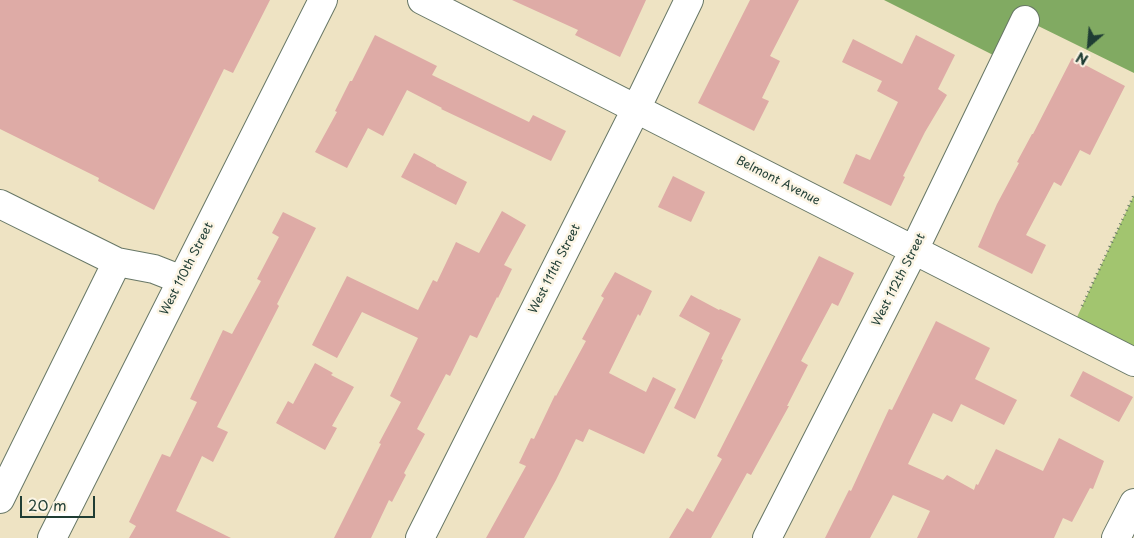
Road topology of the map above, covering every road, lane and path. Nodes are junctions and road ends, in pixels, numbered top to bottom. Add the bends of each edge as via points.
1 (323, 0) edge
2 (422, 0) edge
3 (689, 0) edge
4 (1025, 20) dead end
5 (636, 109) junction
6 (1134, 195) edge
7 (0, 204) edge
8 (914, 250) junction
9 (117, 262) junction
10 (182, 280) junction
11 (1081, 309) dead end
12 (1134, 362) edge
13 (0, 499) edge
14 (1134, 503) edge
15 (52, 538) edge
16 (420, 538) edge
17 (768, 538) edge
18 (1116, 538) edge

1 - 10 street, West 110th Street
2 - 5 street, Belmont Avenue
3 - 5 street, West 111th Street
4 - 8 street, West 112th Street
5 - 8 street, Belmont Avenue
5 - 16 street, West 111th Street
6 - 11 path
7 - 9 street
8 - 12 street, Belmont Avenue
8 - 17 street, West 112th Street
9 - 10 street via 154,268
9 - 13 street
10 - 15 street, West 110th Street
14 - 18 street

